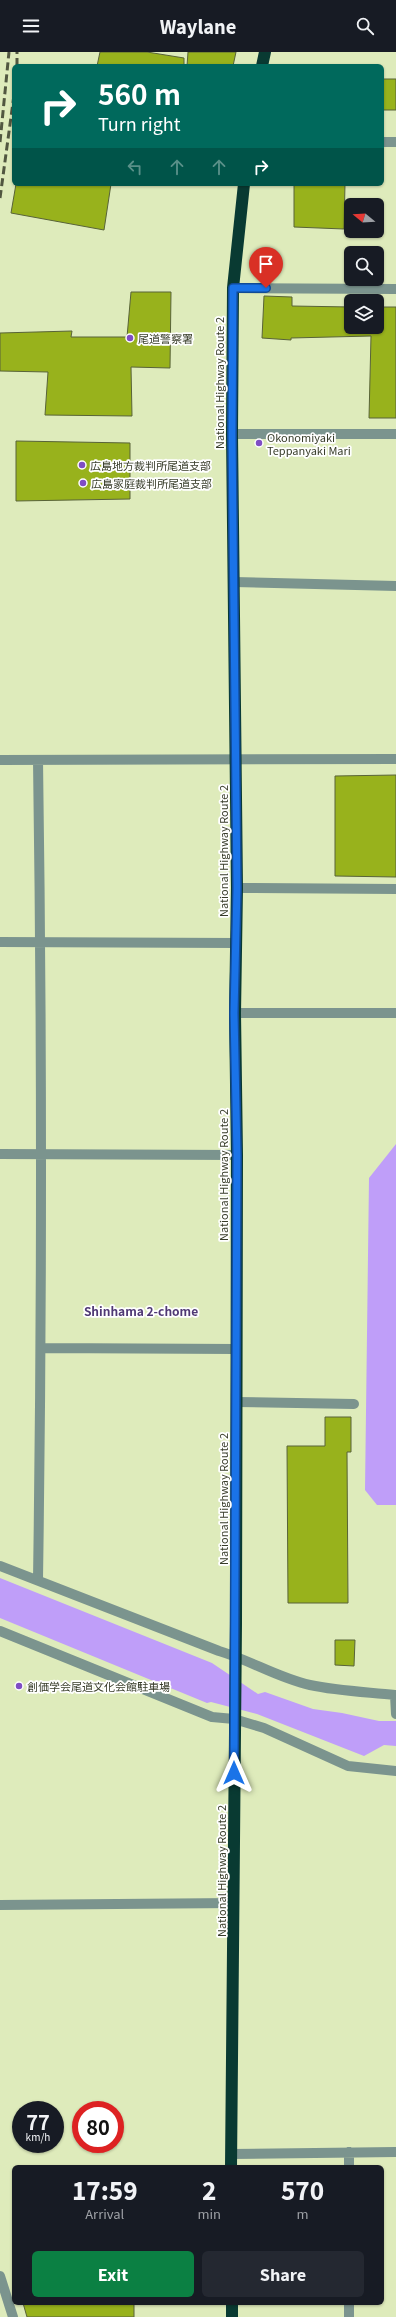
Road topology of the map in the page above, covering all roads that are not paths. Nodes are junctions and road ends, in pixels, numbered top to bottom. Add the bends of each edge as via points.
1 (265, 52) edge
2 (262, 64) edge
3 (384, 142) edge
4 (396, 142) edge
5 (244, 186) edge
6 (233, 288) junction
7 (396, 289) edge
8 (232, 434) junction
9 (396, 434) edge
10 (234, 582) junction
11 (396, 586) edge
12 (236, 759) junction
13 (396, 759) edge
14 (0, 760) edge
15 (38, 760) junction
16 (237, 888) junction
17 (396, 889) edge
18 (41, 941) junction
19 (0, 942) edge
20 (236, 943) junction
21 (234, 1013) junction
22 (396, 1013) edge
23 (0, 1154) edge
24 (40, 1154) junction
25 (237, 1155) junction
26 (41, 1348) junction
27 (235, 1349) junction
28 (236, 1402) junction
29 (354, 1404) dead end
30 (0, 1566) edge
31 (38, 1580) junction
32 (0, 1631) edge
33 (236, 1656) junction
34 (396, 1710) edge
35 (234, 1713) junction
36 (396, 1714) edge
37 (396, 1771) edge
38 (234, 1903) junction
39 (0, 1905) edge
40 (349, 2152) junction
41 (396, 2152) edge
42 (231, 2154) junction
43 (231, 2165) edge
44 (349, 2165) edge
45 (0, 2276) edge
46 (232, 2305) edge
47 (349, 2305) edge
48 (13, 2317) edge
49 (232, 2317) edge
50 (349, 2317) edge

1 - 2 highway
3 - 4 street
5 - 6 highway, National Highway Route 2
6 - 7 street
6 - 8 highway, National Highway Route 2
8 - 9 street
8 - 10 highway, National Highway Route 2
10 - 11 street
10 - 12 highway, National Highway Route 2
12 - 13 street
12 - 15 street
12 - 16 highway, National Highway Route 2
14 - 15 street
15 - 18 street
16 - 17 street
16 - 20 highway, National Highway Route 2
18 - 19 street
18 - 20 street
18 - 24 street
20 - 21 highway, National Highway Route 2
21 - 22 street
21 - 25 highway, National Highway Route 2
23 - 24 street
24 - 25 street
24 - 26 street
25 - 27 highway, National Highway Route 2
26 - 27 street
26 - 31 street
27 - 28 highway, National Highway Route 2
28 - 29 street
28 - 33 highway, National Highway Route 2
30 - 31 street
31 - 33 street
32 - 35 street via 212,1716
33 - 34 street via 259,1668 310,1685 395,1695
33 - 35 highway, National Highway Route 2
34 - 36 street
35 - 37 street via 348,1766
35 - 38 highway, National Highway Route 2
38 - 39 street
38 - 42 highway, National Highway Route 2
40 - 41 street
40 - 42 street
40 - 44 street
42 - 43 highway, National Highway Route 2
45 - 48 street
46 - 49 highway
47 - 50 street

